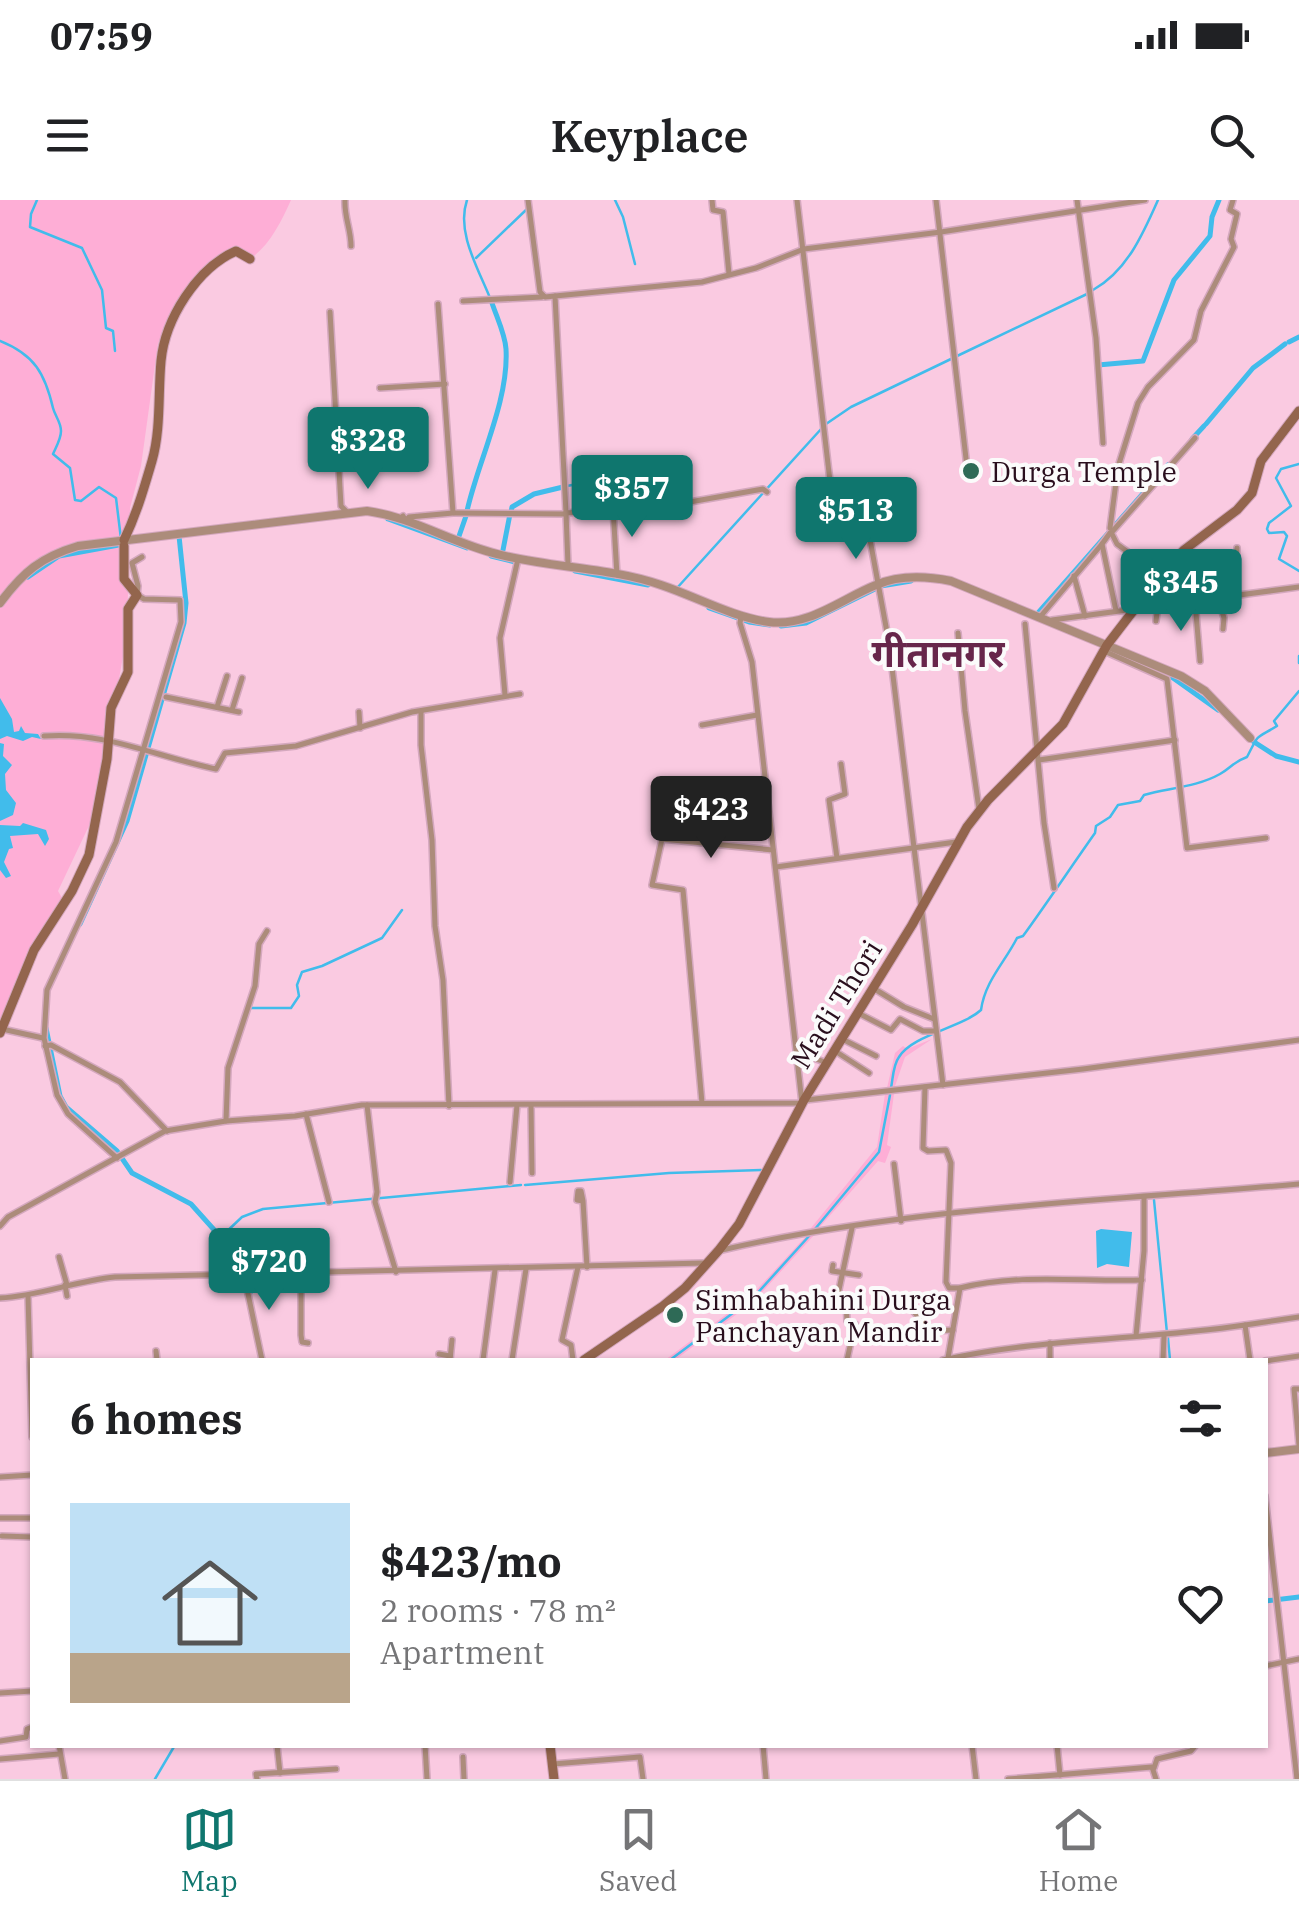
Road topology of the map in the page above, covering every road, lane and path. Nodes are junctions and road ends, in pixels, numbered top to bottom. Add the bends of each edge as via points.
1 (346, 200) edge
2 (528, 200) edge
3 (712, 200) edge
4 (797, 200) edge
5 (936, 200) edge
6 (1076, 200) edge
7 (1145, 200) edge
8 (1233, 200) edge
9 (1078, 212) junction
10 (940, 232) junction
11 (351, 246) dead end
12 (804, 249) junction
13 (250, 259) dead end
14 (730, 275) junction
15 (555, 296) junction
16 (544, 297) junction
17 (463, 301) dead end
18 (438, 304) dead end
19 (330, 312) dead end
20 (445, 384) junction
21 (380, 388) dead end
22 (1299, 411) edge
23 (1195, 438) dead end
24 (1103, 443) dead end
25 (966, 467) dead end
26 (830, 480) dead end
27 (765, 490) dead end
28 (613, 508) junction
29 (341, 511) junction
30 (453, 513) junction
31 (566, 514) junction
32 (406, 518) junction
33 (1110, 530) junction
34 (869, 534) dead end
35 (124, 543) junction
36 (1102, 544) junction
37 (1237, 548) dead end
38 (142, 558) dead end
39 (518, 562) junction
40 (568, 566) junction
41 (617, 575) junction
42 (1074, 576) junction
43 (1160, 576) junction
44 (877, 586) junction
45 (1299, 587) edge
46 (137, 595) junction
47 (1234, 596) junction
48 (1218, 598) junction
49 (1195, 601) junction
50 (0, 602) edge
51 (1158, 606) junction
52 (1136, 608) junction
53 (1116, 611) junction
54 (1084, 616) junction
55 (741, 619) junction
56 (1045, 619) junction
57 (1156, 621) dead end
58 (1024, 624) dead end
59 (1223, 629) dead end
60 (958, 634) dead end
61 (1106, 648) junction
62 (1200, 661) dead end
63 (226, 676) dead end
64 (242, 678) dead end
65 (520, 694) dead end
66 (505, 695) junction
67 (166, 698) dead end
68 (217, 707) junction
69 (421, 711) junction
70 (358, 712) dead end
71 (757, 714) junction
72 (702, 725) dead end
73 (360, 728) junction
74 (44, 736) dead end
75 (1250, 738) dead end
76 (107, 740) junction
77 (1175, 740) junction
78 (149, 749) junction
79 (1038, 756) junction
80 (841, 764) dead end
81 (979, 811) junction
82 (1266, 838) dead end
83 (959, 842) junction
84 (913, 848) junction
85 (773, 850) junction
86 (837, 858) junction
87 (776, 867) junction
88 (1054, 888) dead end
89 (922, 908) junction
90 (267, 931) dead end
91 (872, 988) junction
92 (858, 1013) junction
93 (934, 1018) junction
94 (1, 1031) edge
95 (935, 1033) junction
96 (842, 1039) junction
97 (1299, 1040) edge
98 (47, 1043) junction
99 (834, 1050) junction
100 (798, 1052) junction
101 (876, 1056) dead end
102 (827, 1063) junction
103 (869, 1073) dead end
104 (942, 1085) junction
105 (925, 1088) junction
106 (803, 1102) junction
107 (702, 1103) junction
108 (367, 1104) junction
109 (517, 1105) junction
110 (532, 1105) junction
111 (449, 1106) junction
112 (306, 1114) junction
113 (226, 1121) junction
114 (167, 1131) junction
115 (119, 1157) junction
116 (894, 1164) dead end
117 (532, 1172) dead end
118 (510, 1182) dead end
119 (1299, 1184) edge
120 (1144, 1198) junction
121 (582, 1201) dead end
122 (329, 1202) dead end
123 (950, 1215) junction
124 (901, 1221) junction
125 (0, 1226) edge
126 (852, 1226) junction
127 (719, 1250) junction
128 (58, 1257) dead end
129 (705, 1263) junction
130 (833, 1265) dead end
131 (578, 1267) junction
132 (586, 1267) junction
133 (526, 1269) junction
134 (495, 1270) junction
135 (396, 1272) junction
136 (300, 1274) junction
137 (843, 1274) junction
138 (246, 1275) junction
139 (859, 1275) dead end
140 (1142, 1280) junction
141 (66, 1285) junction
142 (960, 1288) junction
143 (28, 1296) junction
144 (67, 1296) dead end
145 (900, 1296) dead end
146 (0, 1298) edge
147 (1299, 1317) edge
148 (1245, 1325) junction
149 (953, 1330) junction
150 (1136, 1336) junction
151 (1164, 1336) junction
152 (452, 1340) dead end
153 (308, 1343) dead end
154 (1050, 1343) junction
155 (156, 1351) dead end
156 (440, 1354) dead end
157 (1299, 1356) edge
158 (157, 1358) edge
159 (262, 1358) edge
160 (450, 1358) edge
161 (483, 1358) edge
162 (512, 1358) edge
163 (572, 1358) edge
164 (587, 1358) edge
165 (846, 1358) edge
166 (945, 1358) edge
167 (952, 1358) edge
168 (1050, 1358) edge
169 (1163, 1358) edge
170 (1250, 1358) edge
171 (1268, 1361) edge
172 (30, 1362) edge
173 (1299, 1389) edge
174 (1299, 1447) edge
175 (1268, 1452) edge
176 (30, 1475) edge
177 (0, 1477) edge
178 (0, 1518) edge
179 (30, 1518) edge
180 (1268, 1527) edge
181 (2, 1536) edge
182 (30, 1537) edge
183 (1299, 1659) edge
184 (1282, 1662) junction
185 (1268, 1665) edge
186 (30, 1691) edge
187 (0, 1693) edge
188 (30, 1728) edge
189 (1299, 1728) edge
190 (1291, 1729) junction
191 (0, 1741) edge
192 (59, 1748) edge
193 (278, 1748) edge
194 (425, 1748) edge
195 (550, 1748) edge
196 (763, 1748) edge
197 (972, 1748) edge
198 (1057, 1748) edge
199 (1194, 1748) edge
200 (59, 1754) junction
201 (464, 1757) dead end
202 (0, 1759) edge
203 (553, 1764) junction
204 (1154, 1768) junction
205 (336, 1769) dead end
206 (327, 1770) junction
207 (311, 1771) junction
208 (275, 1775) edge
209 (295, 1775) edge
210 (1060, 1775) junction
211 (1023, 1778) edge
212 (65, 1779) edge
213 (257, 1779) edge
214 (311, 1779) edge
215 (327, 1779) edge
216 (428, 1779) edge
217 (464, 1779) edge
218 (554, 1779) edge
219 (642, 1779) edge
220 (766, 1779) edge
221 (976, 1779) edge
222 (1008, 1779) edge
223 (1156, 1779) edge
224 (1297, 1779) edge

1 - 11 street
2 - 16 street
3 - 14 street via 714,210 723,212
4 - 12 street
5 - 10 street
6 - 9 street
7 - 9 street
8 - 33 street via 1234,246 1194,340 1138,403 1118,467
9 - 10 street
9 - 24 street
10 - 12 street
10 - 25 street
12 - 14 street
12 - 26 street
13 - 35 main road via 236,251 190,291 164,342 152,462
14 - 15 street via 666,288
15 - 16 street
15 - 31 street
16 - 17 street
18 - 20 street
19 - 29 street
20 - 21 street
20 - 30 street
22 - 43 main road, Madi Thori via 1261,461 1252,494
23 - 33 street
27 - 28 street
28 - 31 street
28 - 41 street
29 - 32 street
29 - 35 street
30 - 31 street
30 - 32 street
31 - 40 street
32 - 39 street
33 - 36 street
33 - 43 street via 1117,544
34 - 44 street
35 - 46 main road via 124,579
35 - 50 street via 59,552 20,575
36 - 42 street
36 - 53 street
37 - 47 street
38 - 46 street via 132,563
39 - 40 street
39 - 66 street via 500,638
40 - 41 street
41 - 55 street via 657,583
42 - 54 street
42 - 56 street
43 - 52 main road, Madi Thori
44 - 55 street via 793,622
44 - 56 street via 898,578 937,578
44 - 84 street
45 - 47 street
46 - 76 main road via 128,609 128,672 111,708
46 - 78 street via 180,600 182,609
47 - 48 street
48 - 49 street
48 - 59 street
49 - 51 street
49 - 62 street
51 - 52 street
51 - 57 street
52 - 53 street
52 - 61 main road, Madi Thori
53 - 54 street
54 - 56 street
55 - 71 street
56 - 61 street
58 - 79 street
60 - 81 street
61 - 75 street via 1195,684
61 - 77 street via 1165,677
61 - 79 main road, Madi Thori via 1077,704
63 - 68 street
64 - 68 street via 236,711
65 - 66 street
66 - 69 street
67 - 68 street
69 - 73 street
69 - 111 street
70 - 73 street
71 - 72 street
71 - 85 street
73 - 78 street via 296,746 226,752 216,768
74 - 76 street
76 - 78 street
76 - 94 main road via 89,856 34,950
77 - 79 street
77 - 82 street via 1188,849
78 - 98 street via 116,842 48,985
79 - 81 main road, Madi Thori
79 - 88 street
80 - 86 street via 845,794 829,800
81 - 83 main road, Madi Thori
83 - 84 street
83 - 89 main road, Madi Thori
84 - 86 street
84 - 89 street
85 - 87 street
85 - 107 street via 662,839 652,885 683,890
86 - 87 street
87 - 100 street
89 - 91 main road, Madi Thori
89 - 93 street
90 - 113 street via 228,1068
91 - 92 main road, Madi Thori
91 - 93 street
92 - 95 street via 891,1030 899,1019
92 - 96 main road, Madi Thori
93 - 95 street
94 - 98 street
95 - 104 street
96 - 99 main road, Madi Thori
96 - 101 street
97 - 104 street
98 - 114 street via 120,1082
98 - 115 street via 64,1110
99 - 102 main road, Madi Thori
99 - 103 street
100 - 102 street
100 - 106 street
102 - 106 main road, Madi Thori
104 - 105 street
105 - 106 street
105 - 123 street via 923,1148 950,1155
106 - 107 street
106 - 127 main road, Madi Thori
107 - 110 street
108 - 111 street
108 - 112 street
108 - 135 street via 375,1202
109 - 110 street
109 - 111 street
109 - 118 street
110 - 117 street
112 - 113 street
112 - 122 street
113 - 114 street
114 - 115 street
115 - 125 street
116 - 124 street
119 - 120 street
120 - 123 street
120 - 140 street
121 - 132 street
123 - 124 street
123 - 142 street via 946,1282
124 - 126 street
126 - 127 street
126 - 137 street
127 - 129 main road, Madi Thori
128 - 141 street
129 - 132 street
129 - 164 main road, Madi Thori via 674,1297
130 - 137 street via 830,1270
131 - 132 street
131 - 133 street
131 - 163 street via 562,1340 571,1345
133 - 134 street
133 - 162 street
134 - 135 street
134 - 161 street
135 - 136 street
136 - 138 street
136 - 153 street via 301,1335
137 - 139 street
137 - 165 street via 836,1299 846,1300 846,1322 855,1324
138 - 141 street
138 - 159 street
140 - 142 street via 1036,1278
140 - 150 street
141 - 143 street
141 - 144 street
142 - 149 street
143 - 146 street
143 - 172 street
145 - 149 street via 931,1330
147 - 148 street
148 - 151 street
148 - 170 street
149 - 166 street
150 - 151 street
150 - 154 street
151 - 169 street
152 - 160 street
154 - 167 street
154 - 168 street
155 - 158 street
156 - 160 street
157 - 171 street
173 - 174 street
174 - 175 street
176 - 177 street
178 - 179 street
180 - 184 street
181 - 182 street
183 - 184 street
184 - 185 street
184 - 190 street
186 - 187 street
188 - 191 street via 24,1738
189 - 190 street
190 - 224 street
192 - 200 street
193 - 208 street
194 - 216 street
195 - 203 main road
196 - 220 street
197 - 221 street
198 - 210 street
199 - 204 street via 1157,1759
200 - 202 street
200 - 212 street
201 - 217 street
203 - 218 main road
203 - 219 street via 640,1757
204 - 210 street
204 - 223 street
205 - 206 street
206 - 207 street
206 - 215 street
207 - 209 street
207 - 214 street
208 - 209 street
208 - 213 street via 256,1774
210 - 211 street
211 - 222 street

